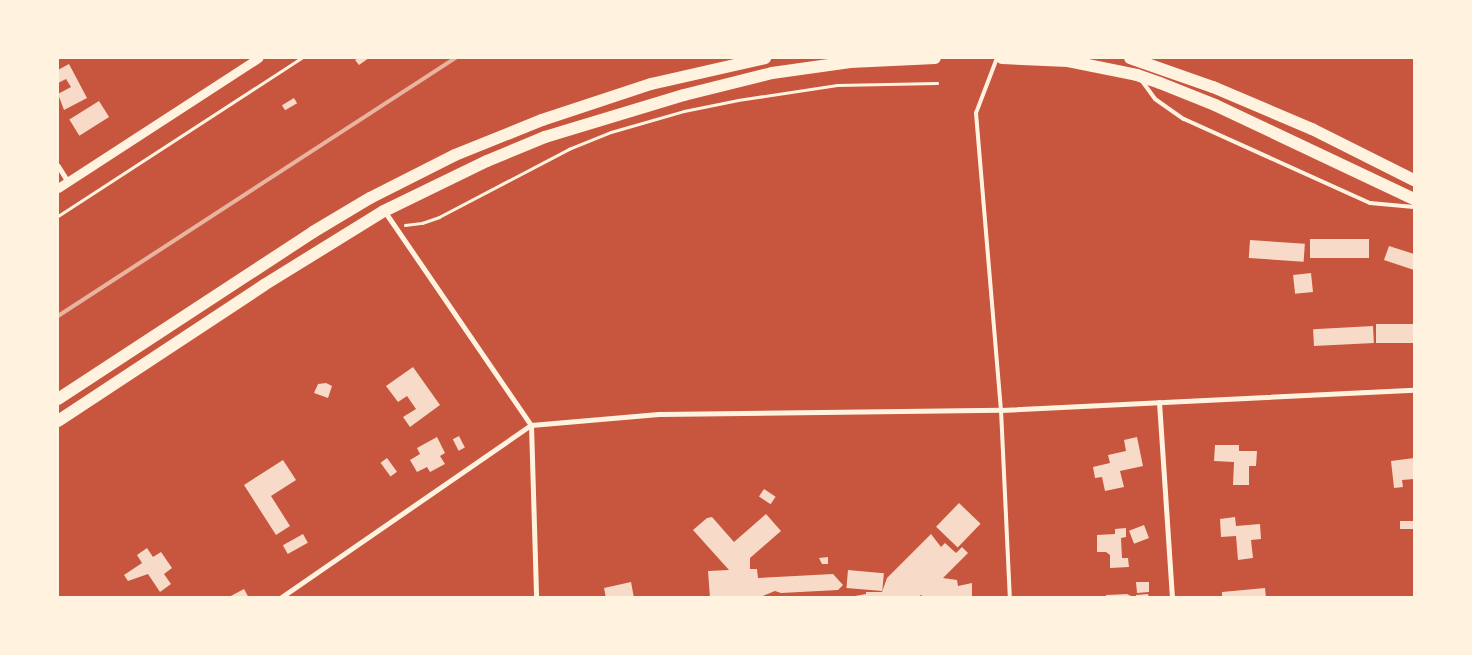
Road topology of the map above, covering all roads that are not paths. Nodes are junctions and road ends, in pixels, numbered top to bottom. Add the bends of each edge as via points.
1 (258, 58) edge
2 (765, 58) edge
3 (935, 58) edge
4 (997, 58) edge
5 (1002, 58) edge
6 (1130, 58) edge
7 (1138, 75) junction
8 (58, 166) edge
9 (1414, 180) edge
10 (68, 182) junction
11 (58, 188) edge
12 (1414, 199) edge
13 (1414, 207) edge
14 (384, 211) junction
15 (1414, 390) edge
16 (58, 399) edge
17 (1160, 402) junction
18 (1000, 410) junction
19 (58, 421) edge
20 (531, 425) junction
21 (280, 598) edge
22 (536, 598) edge
23 (1010, 598) edge
24 (1172, 598) edge

1 - 10 street
2 - 16 highway via 651,84 542,120 455,155 370,198 313,232
3 - 14 highway via 877,59 809,66 684,95 544,137 445,180
4 - 18 lane via 976,113
5 - 7 highway via 1068,61
6 - 9 highway via 1213,87 1312,129
7 - 12 highway via 1215,105
7 - 13 lane via 1154,99 1184,120 1370,203
8 - 10 street
10 - 11 street
14 - 19 highway via 264,285
14 - 20 street
15 - 17 street
17 - 18 street
17 - 24 street
18 - 20 street via 658,414
18 - 23 lane
20 - 21 street
20 - 22 street

